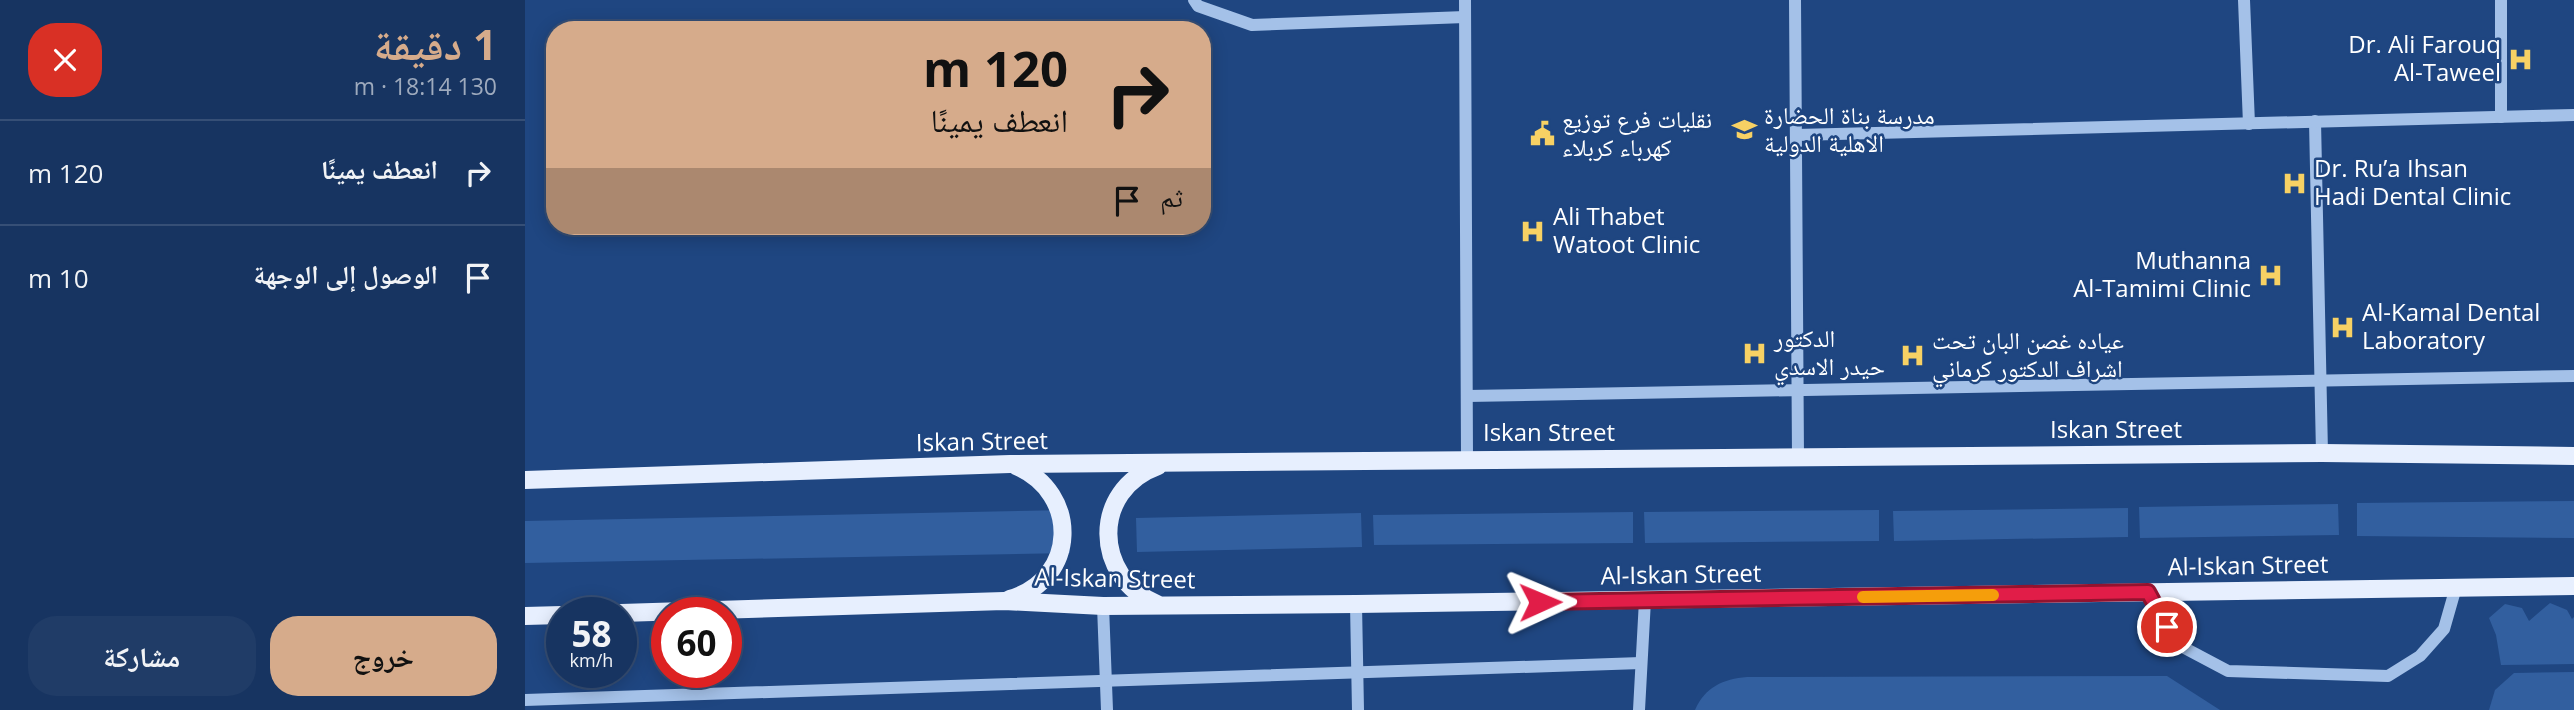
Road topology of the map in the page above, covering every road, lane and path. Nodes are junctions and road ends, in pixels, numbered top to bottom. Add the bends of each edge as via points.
1 (1194, 0) edge
2 (1465, 0) edge
3 (1795, 0) edge
4 (2244, 0) edge
5 (2501, 0) edge
6 (1465, 17) junction
7 (2574, 115) edge
8 (2501, 117) junction
9 (2315, 121) junction
10 (2249, 124) junction
11 (1796, 135) junction
12 (2574, 376) edge
13 (2321, 379) junction
14 (1797, 392) junction
15 (1467, 396) junction
16 (2322, 453) junction
17 (2574, 456) edge
18 (1798, 457) junction
19 (1467, 458) junction
20 (1010, 464) junction
21 (1165, 464) junction
22 (525, 480) edge
23 (2574, 586) edge
24 (2456, 587) junction
25 (2148, 592) junction
26 (1645, 600) junction
27 (1004, 601) junction
28 (1356, 604) junction
29 (1103, 606) junction
30 (1162, 606) junction
31 (637, 612) edge
32 (546, 615) edge
33 (525, 616) edge
34 (1641, 663) junction
35 (1357, 673) junction
36 (1107, 681) junction
37 (525, 700) edge
38 (1107, 710) edge
39 (1358, 710) edge
40 (1639, 710) edge

1 - 6 street via 1198,6 1252,25
2 - 6 street
3 - 11 street
4 - 10 street
5 - 8 street
6 - 15 street
7 - 8 street
8 - 9 street
9 - 10 street
9 - 13 street
10 - 11 street
11 - 14 street
12 - 13 street
13 - 14 street
13 - 16 street
14 - 15 street
14 - 18 street
15 - 19 street
16 - 17 main road, Iskan Street
16 - 18 main road, Iskan Street
18 - 19 main road, Iskan Street
19 - 21 main road, Iskan Street
20 - 21 main road, Iskan Street
20 - 22 main road, Iskan Street
20 - 27 main road via 1030,472 1046,486 1063,524 1055,566 1033,589
21 - 30 main road via 1147,470 1118,496 1107,534 1117,571 1129,587
23 - 24 main road, Al-Iskan Street
24 - 25 main road, Al-Iskan Street
24 - 25 street via 2444,629 2420,656 2388,676 2228,671 2177,644
25 - 26 main road, Al-Iskan Street
26 - 28 main road, Al-Iskan Street
26 - 34 street
27 - 29 main road, Al-Iskan Street
27 - 31 main road, Al-Iskan Street
28 - 30 main road, Al-Iskan Street
28 - 35 street
29 - 30 main road, Al-Iskan Street
29 - 36 street
32 - 33 main road
34 - 35 street
34 - 40 street
35 - 36 street
35 - 39 street
36 - 37 street
36 - 38 street

